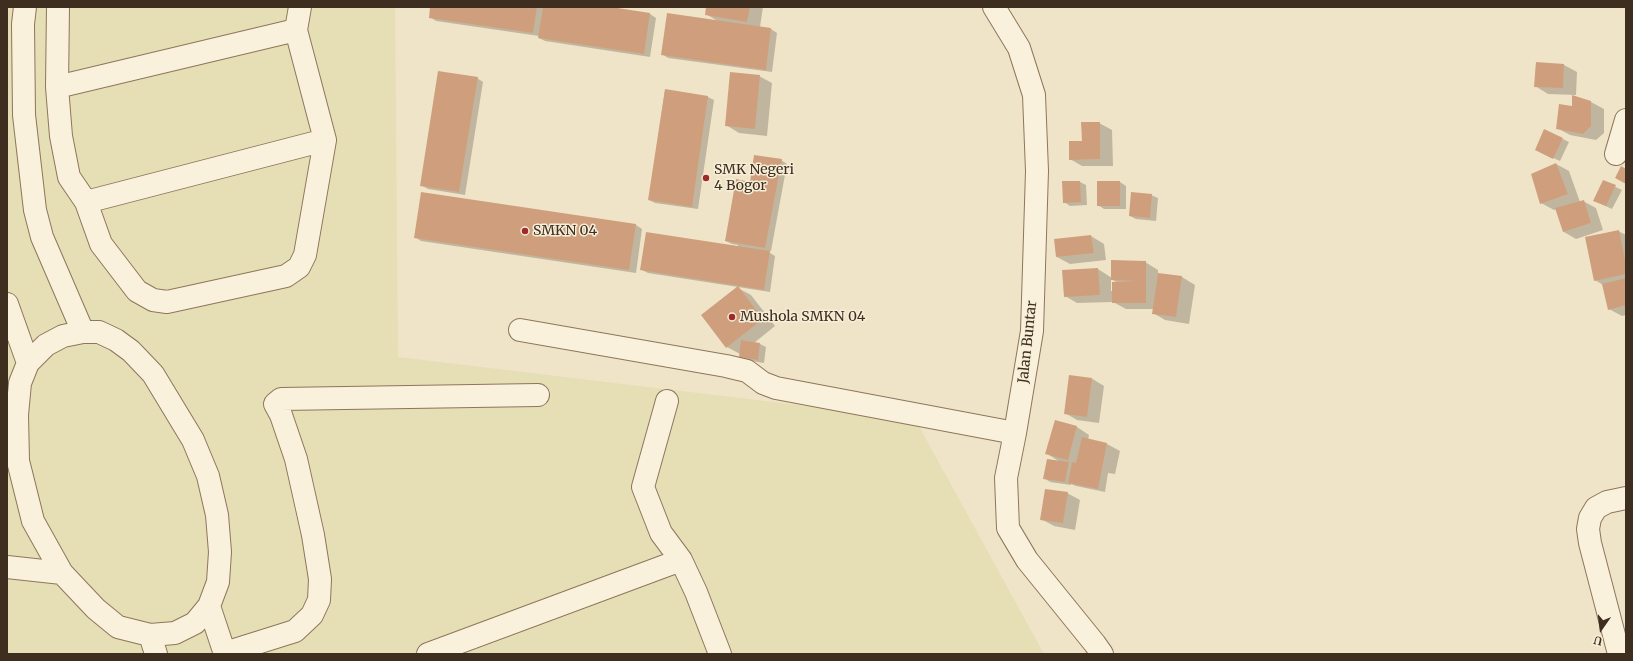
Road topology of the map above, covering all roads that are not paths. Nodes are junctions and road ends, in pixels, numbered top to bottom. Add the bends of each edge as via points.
1 (25, 7) edge
2 (58, 7) edge
3 (300, 7) edge
4 (994, 7) edge
5 (296, 30) junction
6 (57, 87) junction
7 (1626, 120) edge
8 (325, 140) junction
9 (1616, 154) dead end
10 (86, 202) junction
11 (7, 304) edge
12 (520, 330) dead end
13 (83, 332) junction
14 (28, 363) junction
15 (538, 395) dead end
16 (667, 401) dead end
17 (1015, 433) junction
18 (12, 467) edge
19 (1626, 498) edge
20 (681, 560) junction
21 (7, 568) edge
22 (62, 573) junction
23 (209, 606) junction
24 (153, 644) edge
25 (225, 654) edge
26 (428, 654) edge
27 (720, 654) edge
28 (1102, 654) edge
29 (1619, 654) edge

1 - 13 street via 24,115 35,210 42,237
2 - 6 street
3 - 5 street
4 - 17 street, Jalan Buntar via 1019,48 1034,95 1037,171 1032,331
5 - 6 street
5 - 8 street
6 - 10 street via 61,136 70,177
7 - 9 street
8 - 10 street
8 - 10 street via 305,255 299,267 286,276 182,300 153,300 137,291 101,244
11 - 14 street
12 - 17 street via 726,366 747,371 763,383 776,388
13 - 14 street via 63,336 46,345
13 - 23 street via 99,332 131,351 153,374 193,440 208,476 217,515 220,552 218,582
14 - 18 street via 20,382
15 - 25 street via 281,399 275,404 296,459 312,527 320,579 320,600 312,615 295,631
16 - 20 street via 644,487 661,533
17 - 28 street, Jalan Buntar via 1006,478 1008,528 1027,560
18 - 22 street via 32,521
19 - 29 street via 1607,502 1596,508 1590,518 1588,529
20 - 26 street
20 - 27 street
21 - 22 street
22 - 24 street via 96,609 118,627
23 - 24 street via 195,623
23 - 25 street

